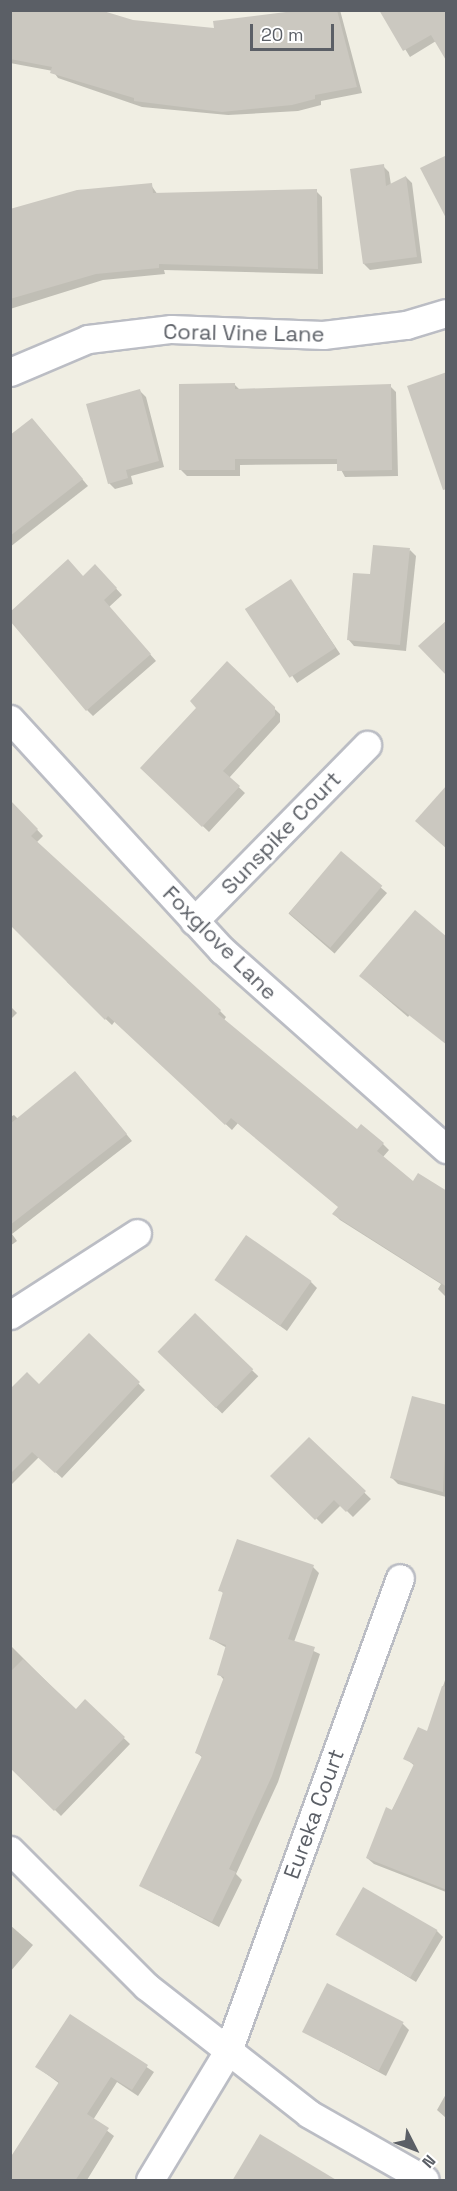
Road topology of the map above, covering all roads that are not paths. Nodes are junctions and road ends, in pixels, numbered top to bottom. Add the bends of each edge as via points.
1 (447, 313) edge
2 (10, 372) edge
3 (10, 719) edge
4 (367, 745) dead end
5 (194, 921) junction
6 (447, 1149) edge
7 (137, 1233) dead end
8 (10, 1315) edge
9 (400, 1578) dead end
10 (10, 1850) edge
11 (228, 2050) junction
12 (150, 2181) edge
13 (425, 2181) edge

1 - 2 street, Coral Vine Lane via 406,325 323,335 171,329 88,339
3 - 5 street, Foxglove Lane
4 - 5 street, Sunspike Court
5 - 6 street, Foxglove Lane
7 - 8 street
9 - 11 street, Eureka Court
10 - 11 street via 146,1986
11 - 12 street, Eureka Court
11 - 13 street via 309,2114

